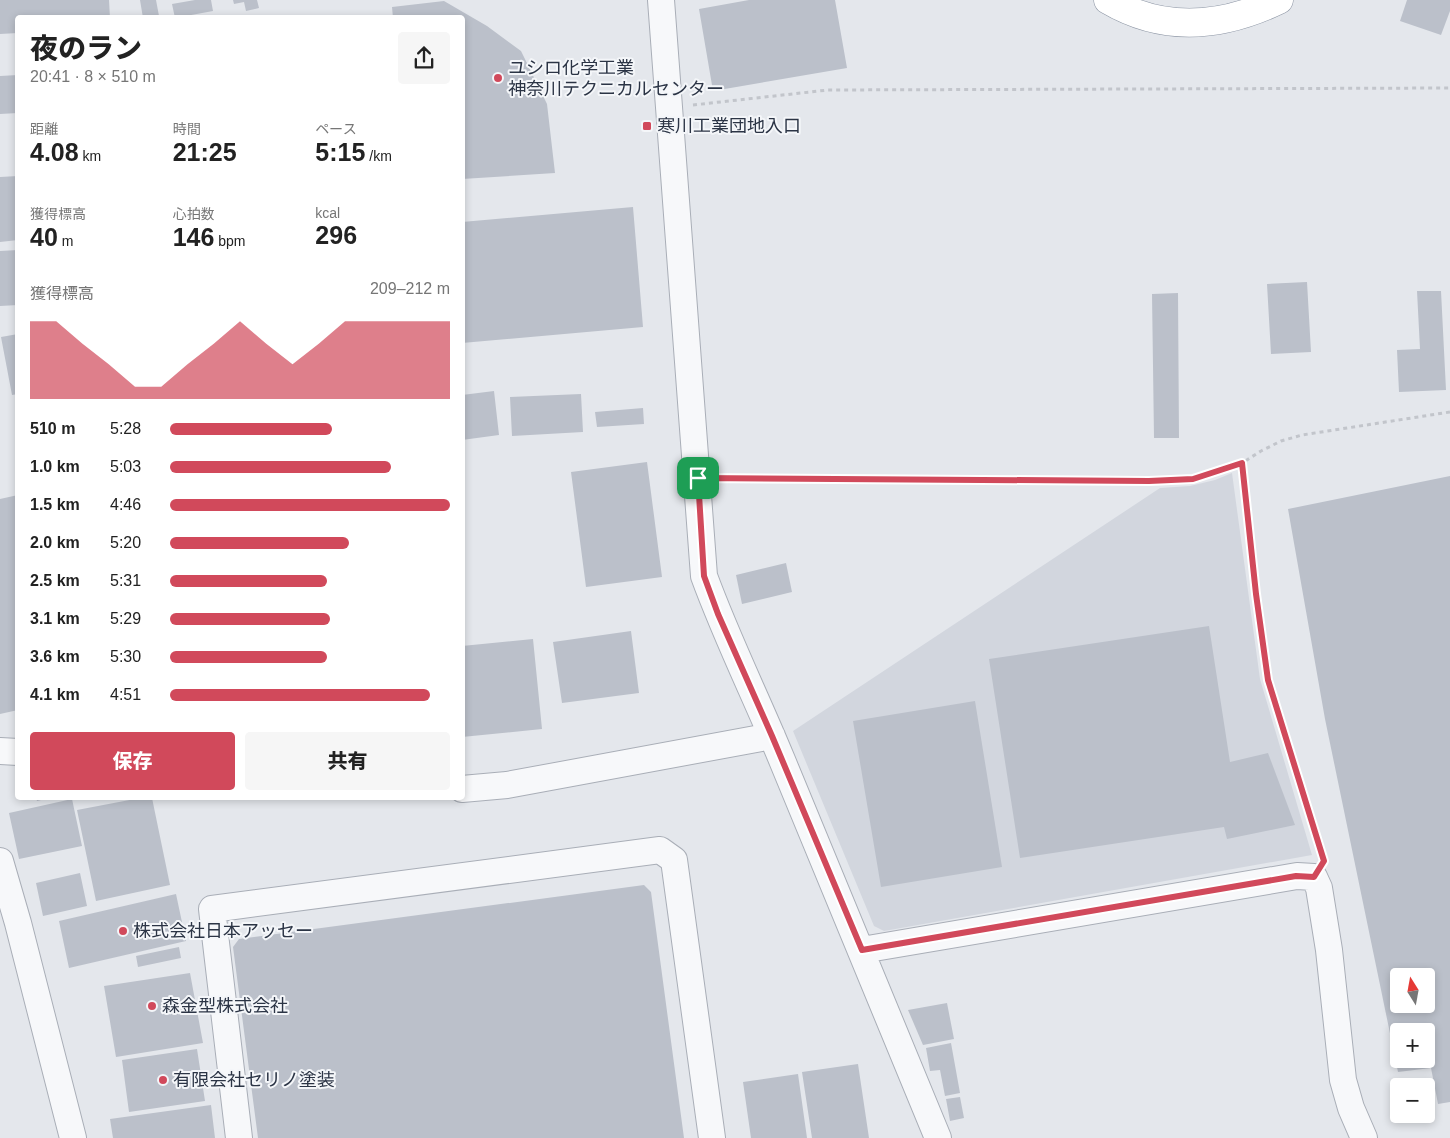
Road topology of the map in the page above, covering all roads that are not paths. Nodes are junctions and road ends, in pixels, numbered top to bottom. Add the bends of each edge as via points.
1 (661, 0) edge
2 (1108, 0) edge
3 (1278, 0) edge
4 (772, 736) junction
5 (0, 751) edge
6 (15, 752) edge
7 (465, 789) edge
8 (0, 861) edge
9 (862, 950) junction
10 (73, 1138) edge
11 (239, 1138) edge
12 (712, 1138) edge
13 (938, 1138) edge
14 (1364, 1138) edge

1 - 4 street via 704,576
2 - 3 highway via 1149,18 1185,24 1222,20 1256,11
4 - 7 street via 507,785
4 - 9 street
5 - 6 street
8 - 10 street
9 - 13 street
9 - 14 street via 1296,876 1314,877 1319,888 1329,950 1343,1080
11 - 12 street via 212,909 660,850 674,860

